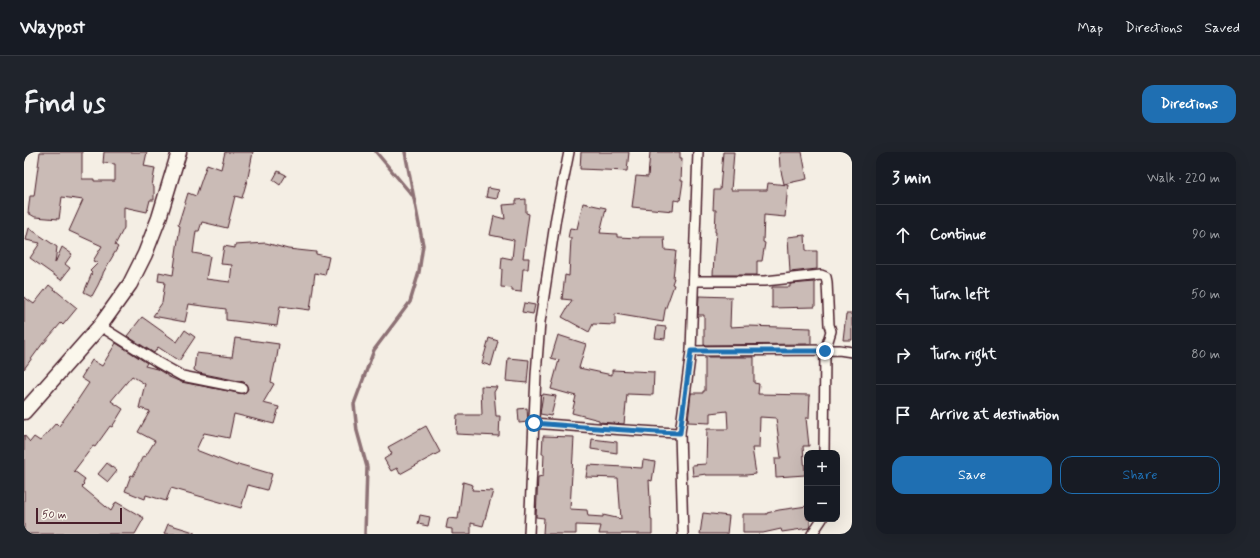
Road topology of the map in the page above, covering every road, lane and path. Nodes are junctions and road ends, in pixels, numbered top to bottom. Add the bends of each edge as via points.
1 (179, 152) edge
2 (570, 152) edge
3 (698, 152) edge
4 (694, 281) junction
5 (100, 326) junction
6 (691, 351) junction
7 (825, 351) junction
8 (852, 352) edge
9 (242, 388) dead end
10 (24, 412) edge
11 (534, 423) junction
12 (680, 433) junction
13 (824, 450) edge
14 (820, 522) edge
15 (529, 534) edge
16 (683, 534) edge
17 (812, 534) edge

1 - 5 main road via 145,254 130,284
2 - 11 street via 556,217 540,322
3 - 4 street
4 - 6 street
4 - 7 street via 765,281 821,275 826,277 831,331
5 - 9 street via 182,376
5 - 10 main road
6 - 7 street
6 - 12 street
7 - 8 street
7 - 13 street
11 - 12 street
11 - 15 street
12 - 16 street
14 - 17 street

